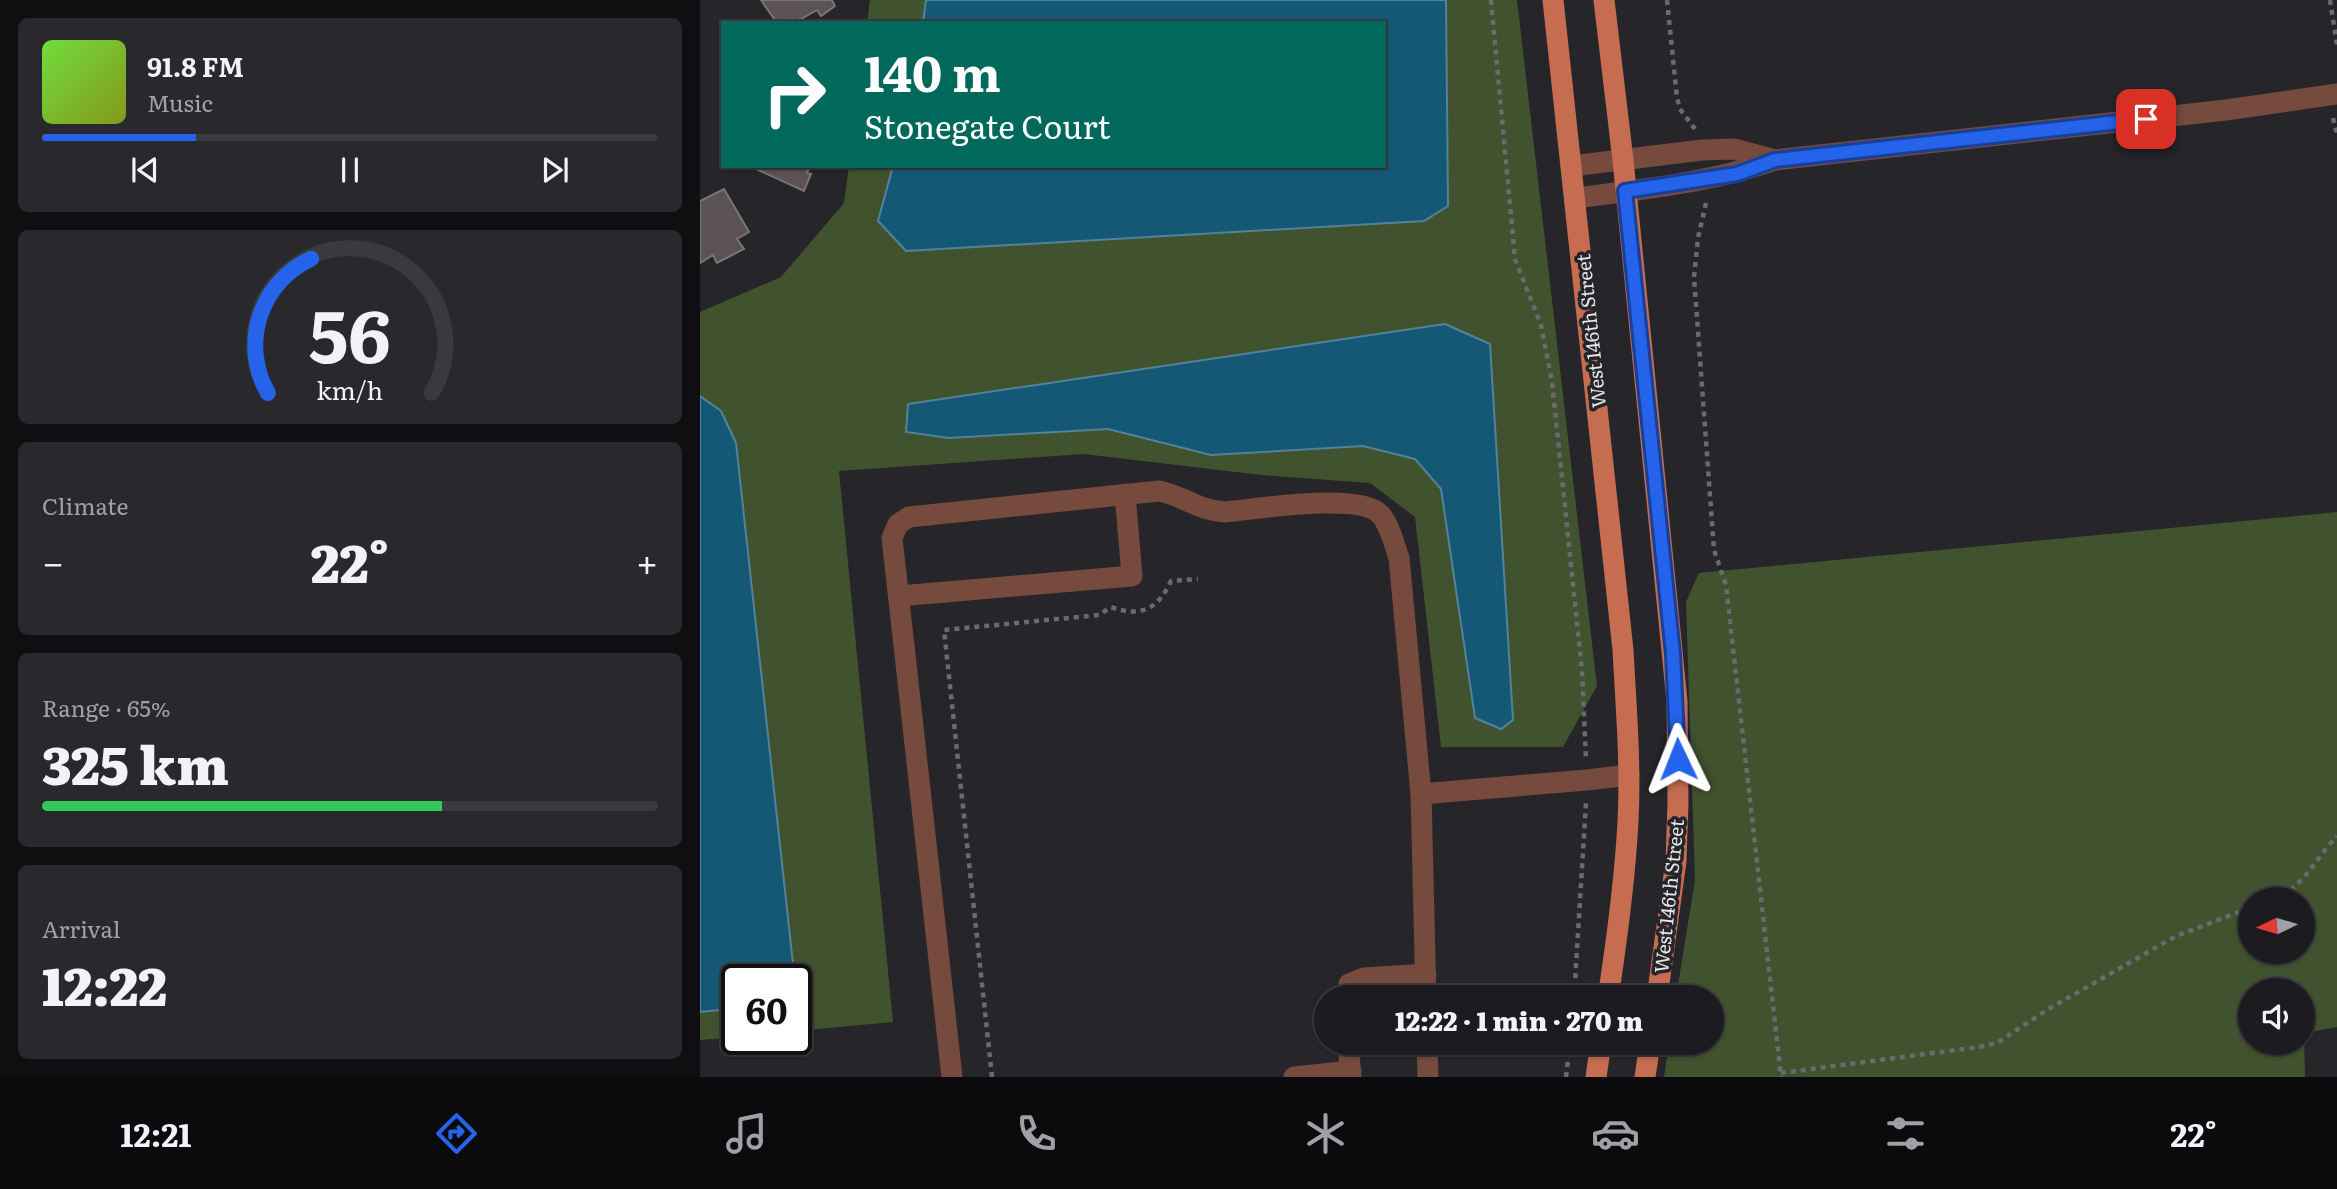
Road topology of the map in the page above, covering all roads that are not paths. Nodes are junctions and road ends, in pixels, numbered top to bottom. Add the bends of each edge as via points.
1 (1553, 0) edge
2 (1604, 0) edge
3 (2337, 94) edge
4 (1623, 160) junction
5 (1775, 160) junction
6 (1572, 166) junction
7 (1625, 191) junction
8 (1576, 198) junction
9 (1125, 495) junction
10 (899, 596) junction
11 (1629, 775) junction
12 (1421, 794) junction
13 (1426, 974) junction
14 (1349, 985) edge
15 (1426, 985) edge
16 (1610, 985) edge
17 (1659, 985) edge
18 (1349, 1055) edge
19 (1427, 1055) edge
20 (1599, 1055) edge
21 (1648, 1055) edge
22 (1351, 1074) edge
23 (952, 1077) edge
24 (1294, 1077) edge
25 (1428, 1077) edge
26 (1596, 1077) edge
27 (1645, 1077) edge

1 - 6 main road, West 146th Street
2 - 4 main road, West 146th Street
3 - 5 street
4 - 5 street via 1734,149
4 - 6 street
4 - 7 main road, West 146th Street
5 - 7 street via 1737,174
6 - 8 main road, West 146th Street
7 - 8 street
7 - 17 main road, West 146th Street via 1676,701 1676,861
8 - 11 main road, West 146th Street via 1623,650
9 - 10 street via 909,517 898,524 892,538
9 - 10 street via 1132,576
9 - 12 street via 1177,494 1209,512 1341,502 1379,512 1399,558
10 - 23 street
11 - 12 street
11 - 16 main road, West 146th Street via 1625,872
12 - 13 street
13 - 14 street via 1364,978
13 - 15 street
18 - 22 street
19 - 25 street
20 - 26 main road
21 - 27 main road
22 - 24 street

